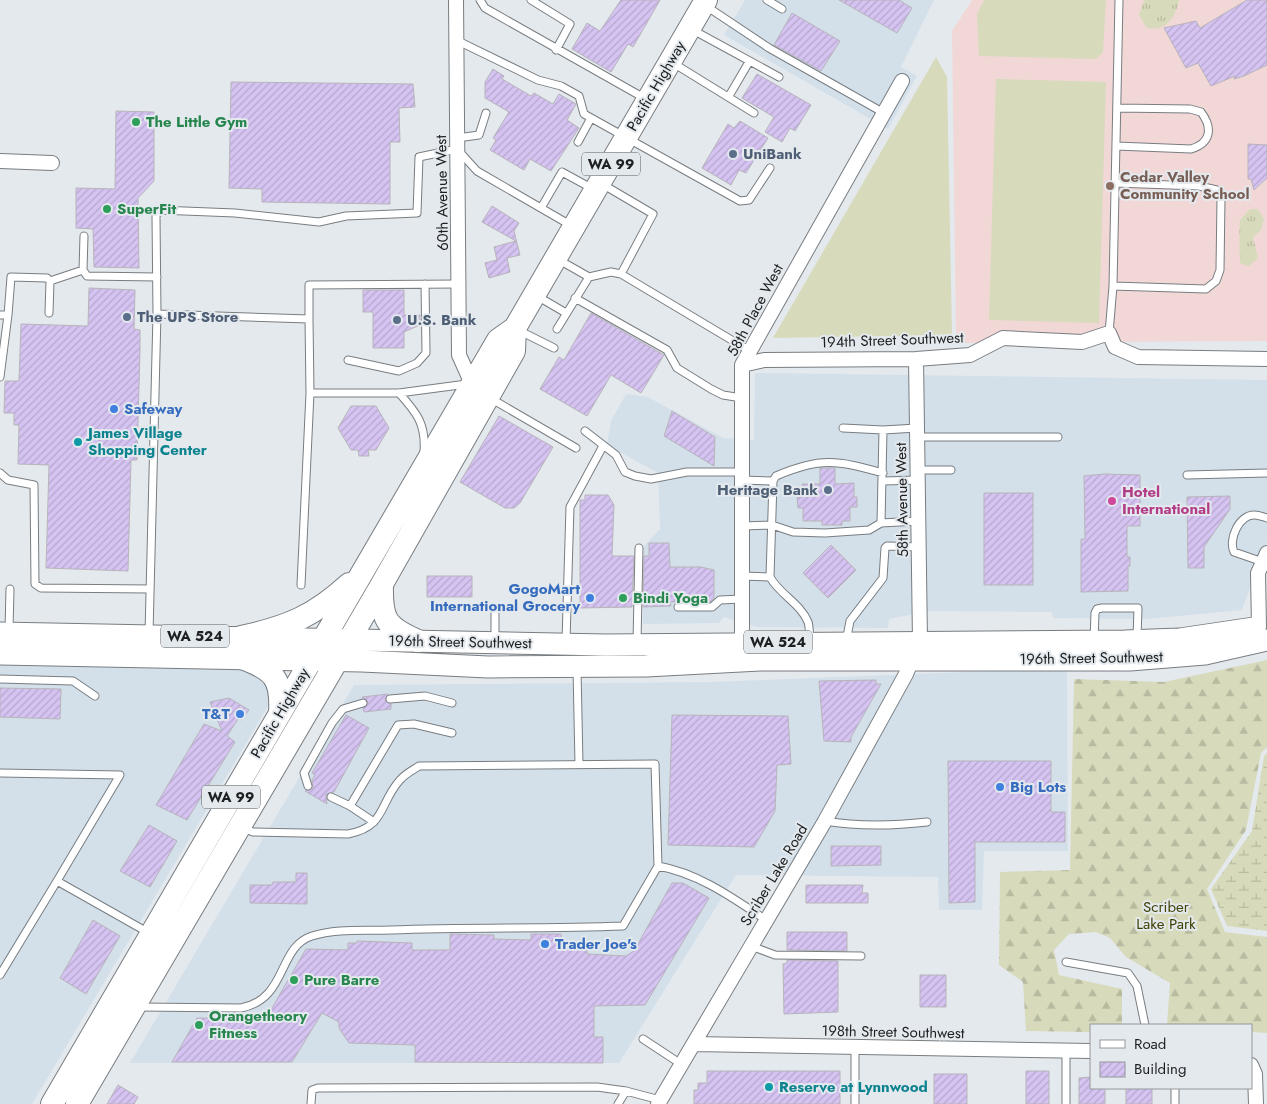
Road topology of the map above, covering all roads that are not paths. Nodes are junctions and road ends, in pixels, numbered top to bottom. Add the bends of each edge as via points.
1 (456, 0) edge
2 (480, 0) edge
3 (531, 0) edge
4 (767, 0) edge
5 (1119, 0) edge
6 (702, 1) edge
7 (782, 9) dead end
8 (690, 28) junction
9 (456, 40) junction
10 (556, 50) junction
11 (671, 61) junction
12 (749, 62) junction
13 (779, 77) dead end
14 (902, 81) dead end
15 (728, 96) junction
16 (648, 100) junction
17 (1117, 108) junction
18 (486, 113) dead end
19 (754, 113) dead end
20 (884, 113) junction
21 (591, 118) junction
22 (627, 137) junction
23 (578, 142) dead end
24 (457, 144) junction
25 (1116, 146) junction
26 (0, 161) edge
27 (52, 163) dead end
28 (770, 168) dead end
29 (1115, 183) junction
30 (598, 187) junction
31 (541, 208) junction
32 (574, 227) junction
33 (84, 236) dead end
34 (556, 258) junction
35 (83, 270) junction
36 (621, 274) junction
37 (157, 276) junction
38 (588, 276) junction
39 (50, 281) junction
40 (425, 284) junction
41 (459, 284) junction
42 (1113, 286) junction
43 (535, 295) junction
44 (575, 298) junction
45 (49, 313) dead end
46 (566, 313) junction
47 (157, 314) junction
48 (4, 315) edge
49 (309, 319) junction
50 (515, 328) junction
51 (557, 329) dead end
52 (1109, 333) junction
53 (554, 348) dead end
54 (750, 351) junction
55 (916, 359) junction
56 (1267, 359) edge
57 (348, 360) dead end
58 (742, 365) junction
59 (0, 377) edge
60 (480, 390) junction
61 (310, 393) junction
62 (399, 393) junction
63 (742, 398) junction
64 (842, 428) dead end
65 (883, 430) junction
66 (585, 431) dead end
67 (917, 432) junction
68 (1058, 437) dead end
69 (603, 446) junction
70 (576, 448) dead end
71 (422, 470) junction
72 (951, 470) dead end
73 (0, 473) edge
74 (1267, 473) edge
75 (1187, 474) dead end
76 (918, 475) junction
77 (742, 476) junction
78 (883, 477) junction
79 (773, 480) junction
80 (1267, 518) edge
81 (918, 521) junction
82 (881, 522) junction
83 (772, 525) junction
84 (742, 526) junction
85 (919, 547) junction
86 (639, 548) dead end
87 (1264, 564) edge
88 (366, 568) junction
89 (742, 576) junction
90 (770, 576) junction
91 (382, 584) junction
92 (301, 585) dead end
93 (10, 589) dead end
94 (150, 589) junction
95 (742, 599) junction
96 (678, 607) dead end
97 (495, 614) dead end
98 (1264, 631) edge
99 (5, 633) edge
100 (149, 635) junction
101 (324, 639) junction
102 (348, 639) junction
103 (1136, 640) junction
104 (418, 641) junction
105 (1094, 641) junction
106 (742, 642) junction
107 (810, 642) junction
108 (846, 642) junction
109 (495, 644) junction
110 (566, 644) junction
111 (637, 644) junction
112 (605, 645) junction
113 (241, 647) junction
114 (917, 651) junction
115 (0, 654) edge
116 (105, 656) junction
117 (312, 660) junction
118 (336, 660) junction
119 (716, 662) junction
120 (577, 666) junction
121 (0, 679) edge
122 (95, 696) dead end
123 (390, 699) dead end
124 (363, 703) dead end
125 (452, 703) dead end
126 (280, 714) junction
127 (452, 733) dead end
128 (579, 764) junction
129 (0, 773) edge
130 (308, 786) dead end
131 (331, 797) dead end
132 (350, 806) junction
133 (374, 822) junction
134 (825, 822) junction
135 (927, 822) dead end
136 (239, 826) junction
137 (658, 866) junction
138 (57, 881) junction
139 (766, 920) junction
140 (151, 934) junction
141 (750, 946) junction
142 (861, 956) dead end
143 (1066, 962) dead end
144 (0, 975) edge
145 (134, 1007) junction
146 (1144, 1024) edge
147 (643, 1039) dead end
148 (694, 1044) junction
149 (855, 1048) junction
150 (1066, 1051) junction
151 (1090, 1051) edge
152 (681, 1064) junction
153 (1252, 1066) edge
154 (1175, 1089) edge
155 (626, 1091) junction
156 (659, 1102) edge
157 (52, 1104) edge
158 (77, 1104) edge
159 (311, 1104) edge
160 (618, 1104) edge
161 (855, 1104) edge
162 (1066, 1104) edge
163 (1175, 1104) edge
164 (1256, 1104) edge

1 - 9 street, 60th Avenue West
2 - 10 lane via 485,8
3 - 10 lane via 570,24
4 - 7 lane
5 - 17 lane
6 - 8 highway, Pacific Highway / WA 99
6 - 20 lane via 769,48
8 - 11 highway, Pacific Highway / WA 99
8 - 12 lane
9 - 21 lane via 579,96 584,114
9 - 24 street, 60th Avenue West
10 - 16 lane
11 - 15 lane
11 - 16 highway, Pacific Highway / WA 99
12 - 13 lane
12 - 15 lane
14 - 20 street, 58th Place West
15 - 19 lane
16 - 22 highway, Pacific Highway / WA 99
17 - 25 lane
17 - 25 lane via 1190,109 1201,112 1209,127 1208,137 1202,146 1191,149
18 - 24 lane via 479,136
20 - 54 street, 58th Place West
21 - 22 lane
21 - 23 lane
22 - 28 lane via 740,201 749,200
22 - 30 highway, Pacific Highway / WA 99
24 - 31 lane via 476,171
24 - 37 lane via 419,157 417,214 346,216 319,222 235,213 159,210 156,216
24 - 41 street, 60th Avenue West
25 - 29 lane
26 - 27 street
29 - 42 lane
29 - 42 lane via 1199,186 1216,190 1221,199 1220,270 1216,281 1206,289
30 - 31 lane via 562,172
30 - 32 highway, Pacific Highway / WA 99
30 - 36 lane via 653,214
31 - 32 lane
32 - 34 highway, Pacific Highway / WA 99
33 - 35 lane
34 - 38 lane
34 - 43 highway, Pacific Highway / WA 99
35 - 37 lane via 88,276
35 - 39 lane
36 - 38 lane via 611,272
36 - 54 lane
37 - 47 lane
38 - 44 lane
39 - 45 lane
39 - 48 lane via 47,278 11,277
40 - 41 lane
40 - 49 lane via 309,285
40 - 57 lane via 426,353 417,363 399,371
41 - 60 street, 60th Avenue West via 459,355
42 - 52 lane
43 - 46 lane
43 - 50 highway, Pacific Highway / WA 99
44 - 46 lane
44 - 63 lane via 667,350 677,368 711,389
46 - 51 lane
47 - 49 lane
47 - 94 lane
48 - 59 lane
49 - 61 lane
50 - 53 lane
50 - 60 highway, Pacific Highway / WA 99 via 498,340
52 - 55 street, 194th Street Southwest via 1082,342 1004,338 970,355
52 - 56 street via 1115,347 1138,357
54 - 58 street, 58th Place West
55 - 58 street, 194th Street Southwest via 764,360
55 - 67 street, 58th Avenue West
58 - 63 street, 58th Place West
60 - 62 lane
60 - 70 lane
60 - 71 highway, Pacific Highway / WA 99
60 - 91 highway, Pacific Highway / WA 99
61 - 62 lane
61 - 92 lane
62 - 71 lane via 422,423 425,438
63 - 77 street, 58th Place West
64 - 65 lane
65 - 67 lane
65 - 78 lane
66 - 69 lane
67 - 68 lane
67 - 76 street, 58th Avenue West
69 - 77 lane via 616,455 625,472 652,479 687,472
69 - 110 lane via 570,507
71 - 88 highway, Pacific Highway / WA 99
72 - 76 lane
73 - 94 lane via 8,480 34,485 35,584 41,588
74 - 75 lane
76 - 78 lane
76 - 81 street, 58th Avenue West
77 - 79 lane
77 - 84 street, 58th Place West
78 - 79 lane via 838,462 820,462 804,464
78 - 82 lane
79 - 83 lane
80 - 87 lane via 1248,516 1231,538 1234,552
81 - 82 lane
81 - 85 street, 58th Avenue West
82 - 83 lane via 868,530 825,533 793,532
83 - 84 lane
83 - 90 lane
84 - 89 street, 58th Place West
85 - 108 lane via 885,548 883,578 850,621
85 - 114 street, 58th Avenue West
86 - 111 lane
87 - 98 street
88 - 101 highway, Pacific Highway / WA 99
88 - 113 highway via 333,599 311,614
89 - 90 lane
89 - 95 street, 58th Place West
90 - 107 lane via 804,615 809,624
91 - 102 highway, Pacific Highway / WA 99
91 - 104 highway via 385,621 401,634
93 - 99 lane
94 - 100 lane
95 - 96 lane via 720,600 712,607
95 - 106 street, 58th Place West
97 - 109 lane
98 - 103 main road, 196th Street Southwest / WA 524
98 - 114 main road, 196th Street Southwest via 1213,646 1204,654 1130,660
99 - 100 main road, 196th Street Southwest / WA 524
100 - 113 main road, 196th Street Southwest / WA 524
100 - 116 main road via 145,641 119,644
101 - 102 main road, 196th Street Southwest / WA 524
101 - 113 main road, 196th Street Southwest / WA 524
101 - 117 highway, Pacific Highway / WA 99
102 - 104 main road, 196th Street Southwest / WA 524
102 - 118 highway, Pacific Highway / WA 99
103 - 105 main road, 196th Street Southwest / WA 524
103 - 105 lane via 1138,608 1102,608 1095,613
104 - 109 main road, 196th Street Southwest / WA 524
105 - 114 main road, 196th Street Southwest / WA 524
106 - 107 main road, 196th Street Southwest / WA 524
106 - 111 main road, 196th Street Southwest / WA 524
106 - 119 main road via 740,649 718,656
107 - 108 main road, 196th Street Southwest / WA 524
108 - 114 main road, 196th Street Southwest / WA 524
109 - 110 main road, 196th Street Southwest / WA 524
110 - 112 main road, 196th Street Southwest / WA 524
111 - 112 main road, 196th Street Southwest / WA 524
112 - 120 main road via 582,656
113 - 116 main road, 196th Street Southwest
113 - 117 main road, 196th Street Southwest
113 - 126 highway via 273,675 280,688
114 - 119 main road, 196th Street Southwest
114 - 134 street, Scriber Lake Road
115 - 116 main road, 196th Street Southwest
117 - 118 main road, 196th Street Southwest
117 - 126 highway, Pacific Highway / WA 99
118 - 120 main road, 196th Street Southwest via 488,667
118 - 136 highway, Pacific Highway / WA 99
119 - 120 main road, 196th Street Southwest
120 - 128 lane
121 - 122 lane via 73,681
123 - 125 lane via 425,696
124 - 130 lane via 343,709 332,723 304,773
126 - 140 highway, Pacific Highway / WA 99
127 - 132 lane via 414,724 398,725
128 - 133 lane via 419,766 400,780
128 - 137 lane via 655,764
129 - 138 lane via 120,774
131 - 132 lane
132 - 133 lane
133 - 136 lane via 363,831 348,834 253,832
134 - 135 lane via 893,826
134 - 139 street, Scriber Lake Road
136 - 145 highway, Pacific Highway / WA 99
137 - 139 lane via 675,869 704,882
137 - 145 lane via 623,926 436,928 311,936 295,947 271,991 256,1006
138 - 140 lane
138 - 144 lane
139 - 141 street, Scriber Lake Road
140 - 157 highway, Pacific Highway / WA 99
141 - 142 lane via 776,955
141 - 148 street, Scriber Lake Road
143 - 146 lane via 1128,973 1137,986
145 - 158 highway, Pacific Highway / WA 99
147 - 152 lane
148 - 149 street, 198th Street Southwest
148 - 152 street, Scriber Lake Road
149 - 150 street, 198th Street Southwest
149 - 161 lane
150 - 151 street, 198th Street Southwest
150 - 162 lane
152 - 156 street, Scriber Lake Road
153 - 164 street
154 - 163 lane
155 - 156 lane
155 - 159 lane via 567,1086 318,1088 312,1090
155 - 160 lane

